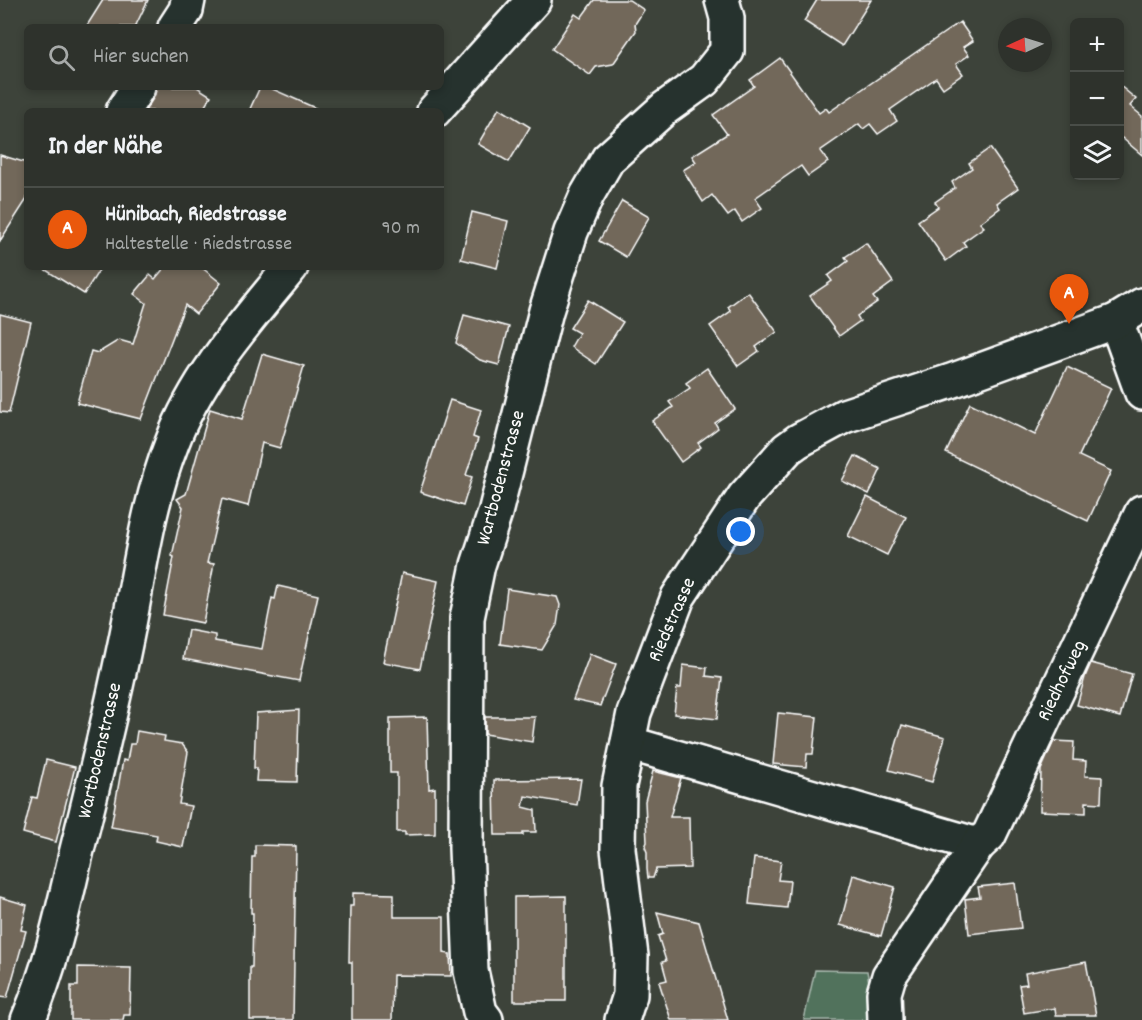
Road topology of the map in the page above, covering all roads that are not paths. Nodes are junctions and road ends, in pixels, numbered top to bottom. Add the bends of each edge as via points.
1 (188, 0) edge
2 (534, 0) edge
3 (722, 0) edge
4 (177, 24) edge
5 (136, 90) edge
6 (125, 108) edge
7 (437, 108) edge
8 (289, 270) edge
9 (1129, 313) edge
10 (1142, 393) edge
11 (1142, 512) edge
12 (628, 742) junction
13 (978, 845) junction
14 (28, 1020) edge
15 (486, 1020) edge
16 (622, 1020) edge
17 (885, 1020) edge

1 - 4 street
2 - 7 street
3 - 15 street, Wartbodenstrasse via 727,18 727,51 704,80 665,108 608,159 587,195 546,311 495,513 477,565 467,618 466,848 471,971 480,1012
5 - 6 street
8 - 14 street, Wartbodenstrasse via 228,344 172,441 151,511 120,671 63,910
9 - 10 street
9 - 12 street, Riedstrasse via 951,381 843,416 788,449 744,497 678,597 634,713
11 - 13 street, Riedhofweg via 989,835
12 - 13 street
12 - 16 street, Riedstrasse via 619,786 618,849 631,956 630,996
13 - 17 street, Riedhofweg via 889,976 884,993

